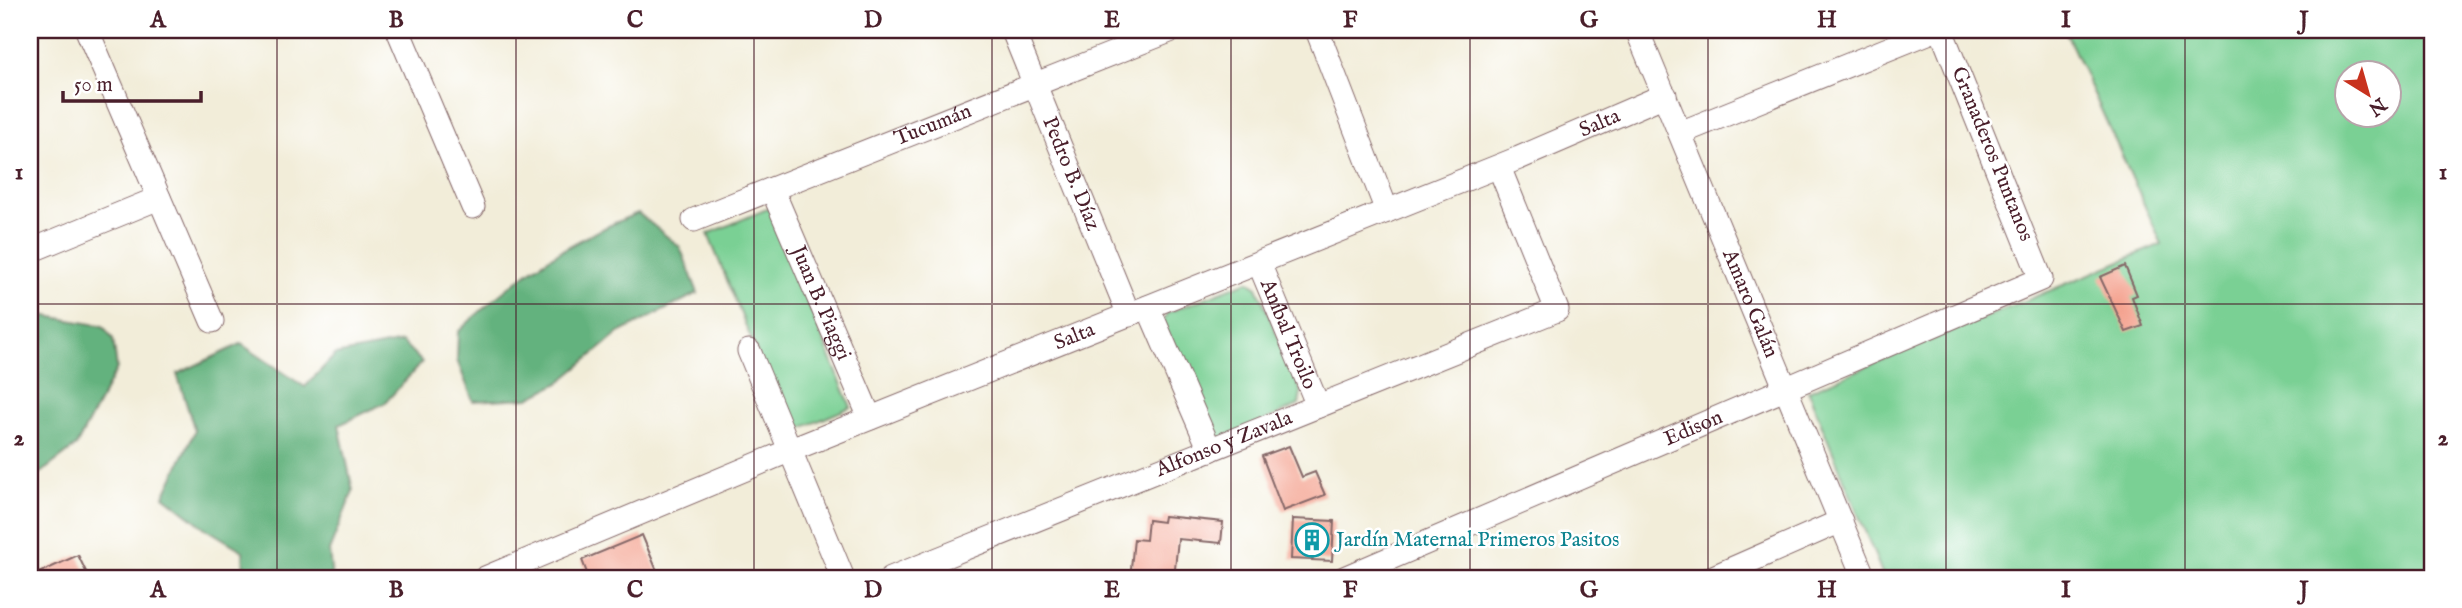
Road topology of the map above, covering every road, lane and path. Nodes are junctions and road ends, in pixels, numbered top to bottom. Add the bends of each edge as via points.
1 (87, 30) edge
2 (398, 30) edge
3 (1172, 30) edge
4 (1317, 30) edge
5 (1637, 30) edge
6 (1935, 30) edge
7 (1941, 30) edge
8 (1013, 31) edge
9 (1035, 85) junction
10 (1665, 95) junction
11 (1681, 133) junction
12 (1499, 167) junction
13 (772, 189) junction
14 (159, 198) junction
15 (473, 207) dead end
16 (1387, 211) junction
17 (694, 220) dead end
18 (30, 251) edge
19 (1259, 263) junction
20 (2041, 279) joint
21 (1138, 311) junction
22 (212, 321) dead end
23 (749, 351) dead end
24 (1786, 386) junction
25 (1318, 406) junction
26 (870, 418) junction
27 (791, 450) junction
28 (1210, 450) junction
29 (1841, 521) junction
30 (1385, 570) edge
31 (485, 578) edge
32 (844, 578) edge
33 (891, 578) edge
34 (1344, 578) edge
35 (1711, 578) edge
36 (1864, 578) edge

1 - 14 street
2 - 15 street
3 - 9 street, Tucumán
4 - 16 street
5 - 10 street, Amaro Galán
6 - 11 street
7 - 20 street, Granaderos Puntanos
8 - 9 street, Pedro B. Díaz
9 - 13 street, Tucumán
9 - 21 street, Pedro B. Díaz
10 - 11 street, Amaro Galán
10 - 12 street, Salta
11 - 24 street, Amaro Galán
12 - 16 street, Salta
12 - 25 street, Alfonso y Zavala via 1557,310
13 - 17 street, Tucumán
13 - 26 street, Juan B. Piaggi
14 - 18 street
14 - 22 street
16 - 19 street, Salta
19 - 21 street, Salta
19 - 25 street, Aníbal Troilo
20 - 24 street, Edison
21 - 26 street, Salta
21 - 28 street, Pedro B. Díaz
23 - 27 street
24 - 29 street, Amaro Galán
24 - 30 street, Edison
25 - 28 street, Alfonso y Zavala
26 - 27 street, Salta
27 - 31 street, Salta
27 - 32 street
28 - 33 street, Alfonso y Zavala
29 - 35 street
29 - 36 street, Amaro Galán
30 - 34 street, Edison

